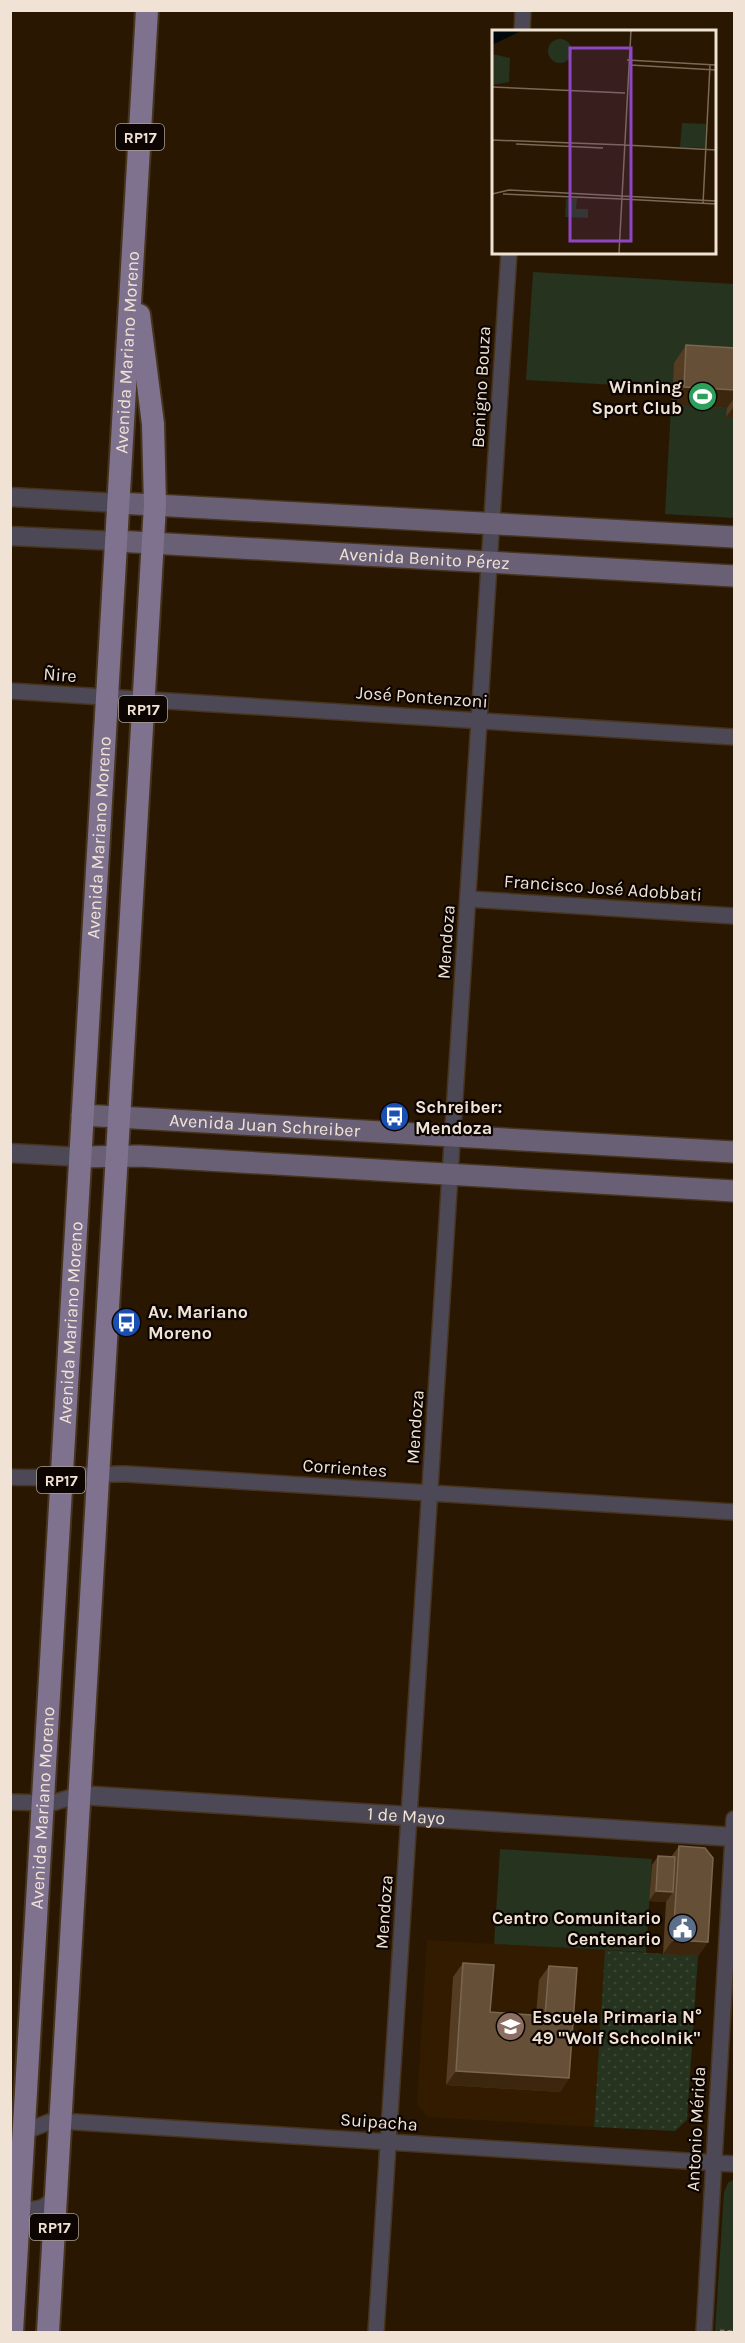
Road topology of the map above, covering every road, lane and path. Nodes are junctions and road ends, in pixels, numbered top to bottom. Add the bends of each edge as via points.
1 (147, 10) edge
2 (523, 10) edge
3 (522, 30) edge
4 (509, 254) edge
5 (132, 263) junction
6 (10, 497) edge
7 (118, 503) junction
8 (155, 505) junction
9 (493, 523) junction
10 (10, 536) edge
11 (735, 537) edge
12 (116, 542) junction
13 (153, 544) junction
14 (490, 562) junction
15 (735, 576) edge
16 (10, 691) edge
17 (107, 697) junction
18 (144, 699) junction
19 (480, 721) junction
20 (735, 737) edge
21 (469, 899) junction
22 (735, 916) edge
23 (82, 1115) junction
24 (119, 1117) junction
25 (453, 1136) junction
26 (735, 1152) edge
27 (10, 1153) edge
28 (117, 1156) junction
29 (80, 1157) junction
30 (451, 1174) junction
31 (735, 1191) edge
32 (98, 1474) junction
33 (10, 1477) edge
34 (62, 1477) junction
35 (430, 1493) junction
36 (735, 1512) edge
37 (79, 1795) junction
38 (10, 1802) edge
39 (43, 1804) junction
40 (410, 1816) junction
41 (734, 1831) edge
42 (60, 2121) junction
43 (17, 2132) edge
44 (389, 2142) junction
45 (714, 2162) junction
46 (735, 2164) edge
47 (56, 2195) junction
48 (15, 2210) edge
49 (720, 2331) dead end
50 (12, 2332) edge
51 (48, 2332) edge
52 (376, 2332) edge
53 (704, 2332) edge
54 (735, 2332) edge

1 - 5 main road, RP17
2 - 3 street
4 - 9 street, Benigno Bouza
5 - 7 main road, Avenida Mariano Moreno / RP17
5 - 8 main road, Avenida Mariano Moreno / RP17 via 151,406
6 - 7 street
7 - 8 main road
7 - 12 main road, Avenida Mariano Moreno / RP17
8 - 9 main road
8 - 13 main road, Avenida Mariano Moreno / RP17
9 - 11 main road
9 - 14 street, Mendoza
10 - 12 street
12 - 13 main road, Avenida Benito Pérez
12 - 17 main road, Avenida Mariano Moreno / RP17
13 - 14 main road, Avenida Benito Pérez
13 - 18 main road, Avenida Mariano Moreno / RP17
14 - 15 main road, Avenida Benito Pérez
14 - 19 street, Mendoza
16 - 17 street, Ñire
17 - 18 street, José Pontenzoni
17 - 23 main road, Avenida Mariano Moreno / RP17
18 - 19 street, José Pontenzoni
18 - 24 main road, Avenida Mariano Moreno / RP17
19 - 20 street, José Pontenzoni
19 - 21 street, Mendoza
21 - 22 street, Francisco José Adobbati
21 - 25 street, Mendoza
23 - 24 main road, Avenida Juan Schreiber
23 - 29 main road, Avenida Mariano Moreno / RP17
24 - 25 main road, Avenida Juan Schreiber
24 - 28 main road, Avenida Mariano Moreno / RP17
25 - 26 main road, Avenida Juan Schreiber
25 - 30 street, Mendoza
27 - 29 street
28 - 29 main road, Avenida Juan Schreiber
28 - 30 main road, Avenida Juan Schreiber
28 - 32 main road, Avenida Mariano Moreno / RP17
29 - 34 main road, Avenida Mariano Moreno / RP17
30 - 31 main road, Avenida Juan Schreiber
30 - 35 street, Mendoza
32 - 34 street, Corrientes
32 - 35 street, Corrientes
32 - 37 main road, Avenida Mariano Moreno / RP17
33 - 34 street, Corrientes
34 - 39 main road, Avenida Mariano Moreno / RP17
35 - 36 street, Corrientes
35 - 40 street, Mendoza
37 - 39 street
37 - 40 street, 1 de Mayo
37 - 42 main road, Avenida Mariano Moreno / RP17
38 - 39 street
39 - 43 main road, Avenida Mariano Moreno / RP17
40 - 41 street, 1 de Mayo
40 - 44 street, Mendoza
41 - 45 street, Antonio Mérida
42 - 43 street, Suipacha
42 - 44 street, Suipacha
42 - 47 main road, Avenida Mariano Moreno / RP17
43 - 48 main road, Avenida Mariano Moreno / RP17
44 - 45 street, Suipacha
44 - 52 street, Mendoza
45 - 46 street, Suipacha
45 - 53 street, Antonio Mérida
47 - 48 street via 45,2209
47 - 51 main road, Avenida Mariano Moreno / RP17
48 - 50 main road, Avenida Mariano Moreno / RP17
49 - 54 path

